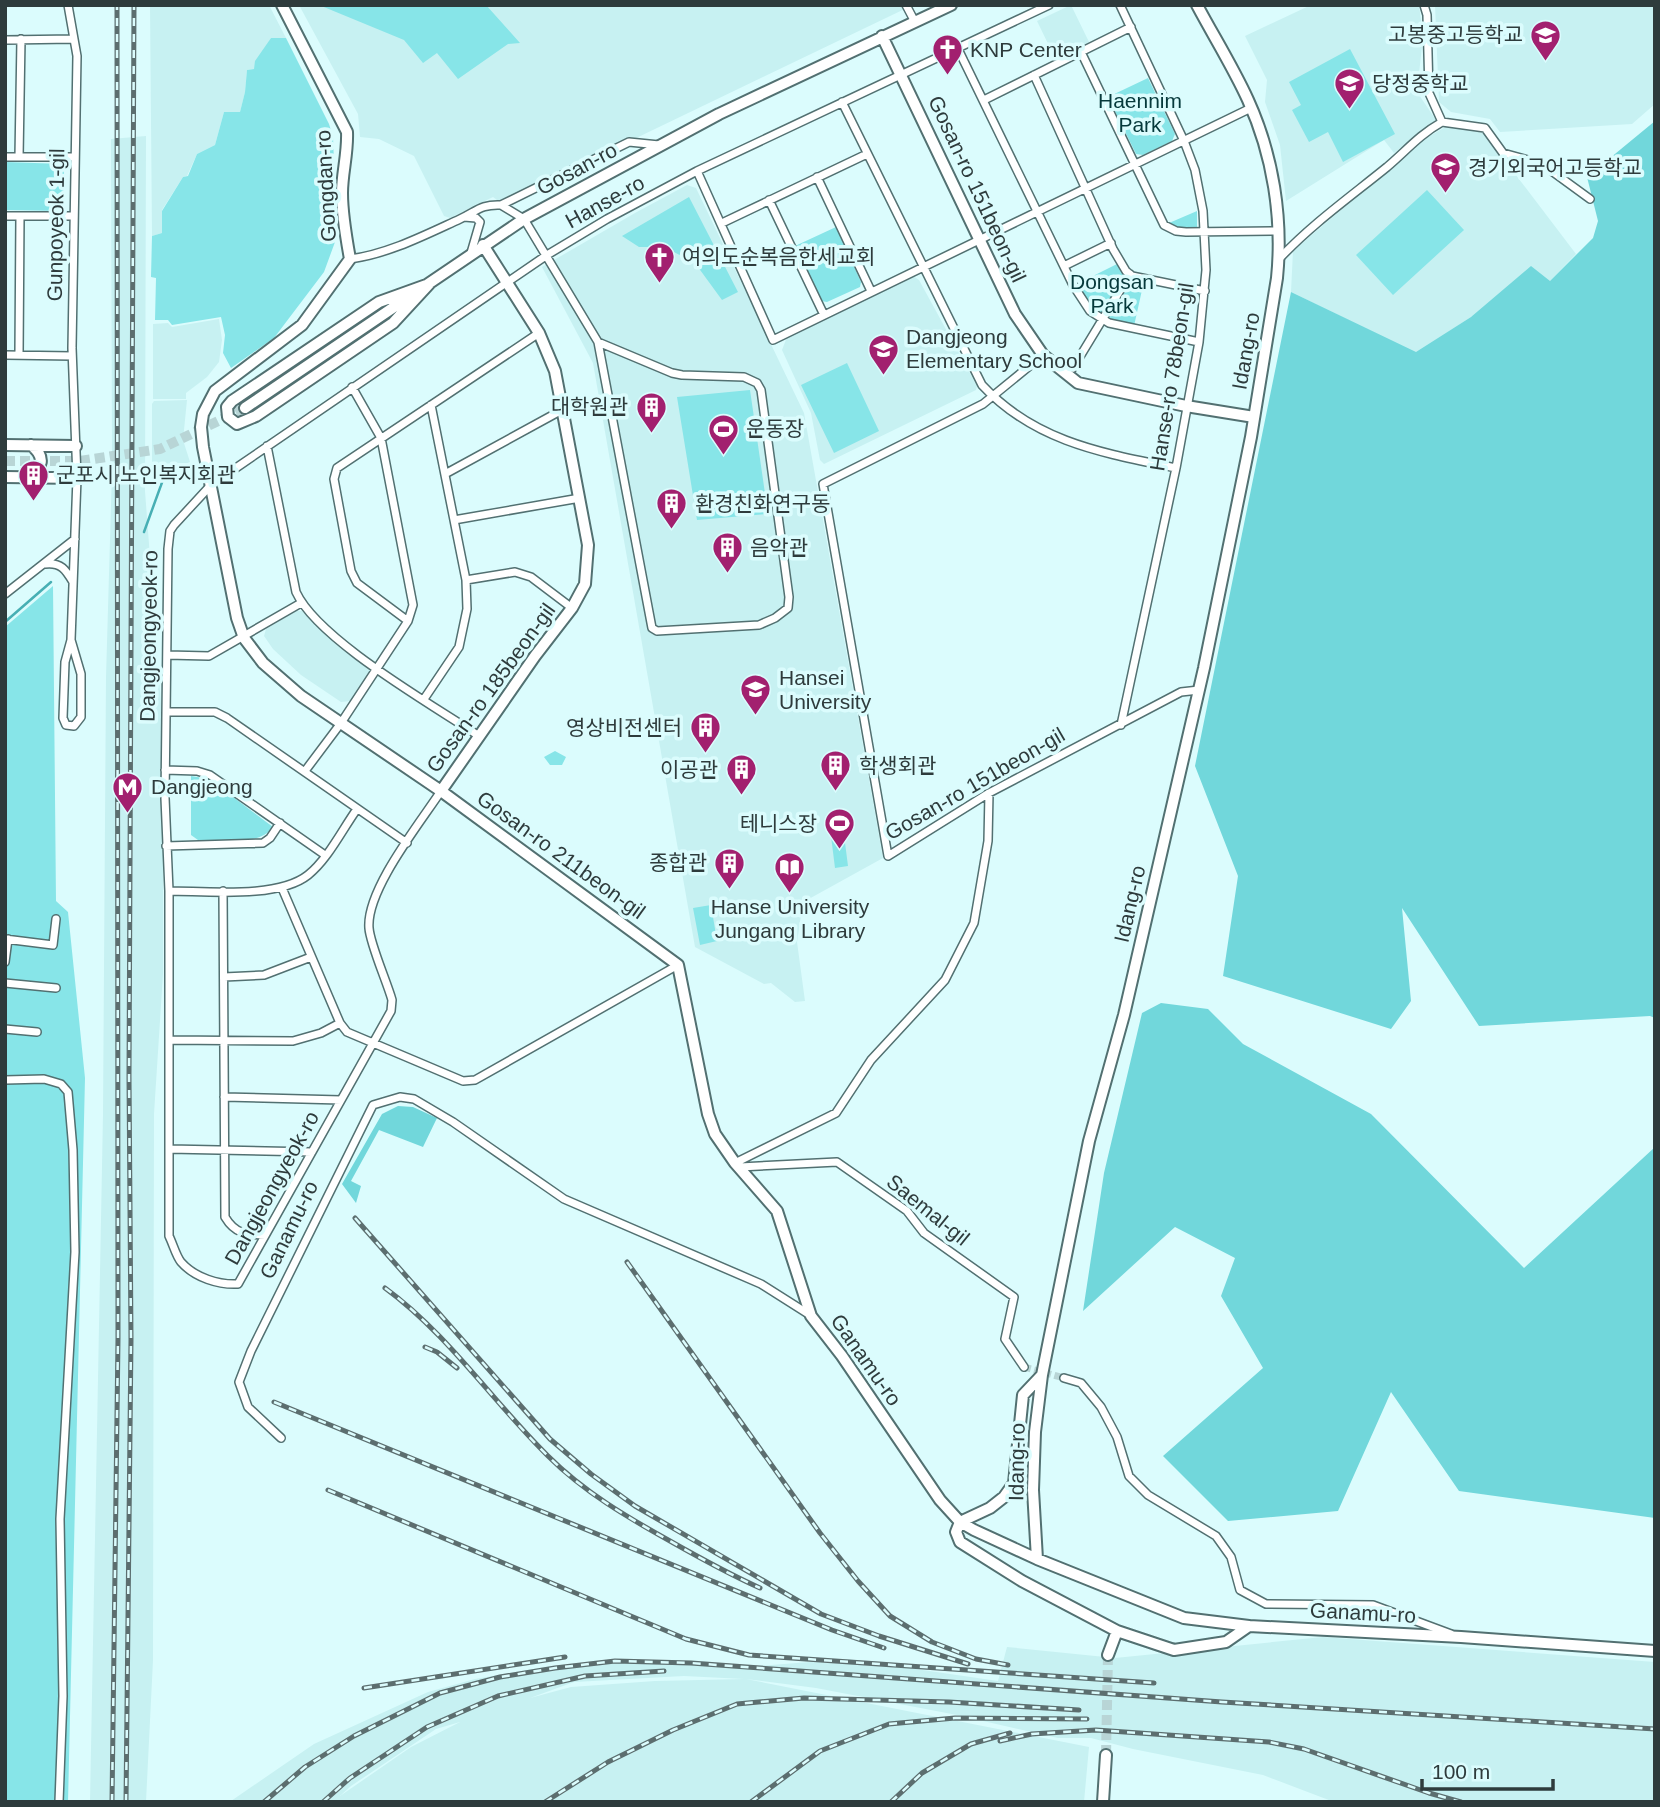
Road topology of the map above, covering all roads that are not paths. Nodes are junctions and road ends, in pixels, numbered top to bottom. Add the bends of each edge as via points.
1 (68, 5) edge
2 (282, 5) edge
3 (906, 5) edge
4 (951, 5) edge
5 (1049, 5) edge
6 (1120, 5) edge
7 (1197, 5) edge
8 (1424, 5) edge
9 (915, 22) junction
10 (1131, 27) junction
11 (882, 36) junction
12 (21, 39) junction
13 (74, 39) junction
14 (5, 40) edge
15 (957, 47) junction
16 (1081, 52) junction
17 (900, 74) junction
18 (1034, 75) junction
19 (984, 100) junction
20 (842, 102) junction
21 (1251, 108) junction
22 (1442, 122) junction
23 (1184, 141) junction
24 (662, 145) junction
25 (867, 154) junction
26 (5, 157) edge
27 (19, 157) junction
28 (74, 157) junction
29 (1135, 164) junction
30 (697, 171) junction
31 (817, 177) junction
32 (1087, 187) junction
33 (1590, 199) dead end
34 (769, 200) junction
35 (501, 205) junction
36 (1037, 211) junction
37 (73, 215) junction
38 (5, 216) edge
39 (20, 216) junction
40 (464, 217) junction
41 (524, 219) junction
42 (722, 223) junction
43 (1278, 231) junction
44 (1205, 232) junction
45 (978, 239) junction
46 (1111, 243) junction
47 (483, 245) junction
48 (471, 253) junction
49 (547, 255) junction
50 (350, 259) junction
51 (1279, 259) junction
52 (1064, 266) junction
53 (922, 267) junction
54 (1130, 274) junction
55 (429, 284) junction
56 (508, 284) junction
57 (871, 291) junction
58 (1205, 291) junction
59 (824, 314) junction
60 (1103, 319) junction
61 (538, 333) junction
62 (598, 342) junction
63 (1199, 342) junction
64 (5, 355) edge
65 (19, 355) junction
66 (1043, 355) junction
67 (72, 356) junction
68 (1073, 368) dead end
69 (352, 387) junction
70 (994, 397) junction
71 (431, 405) junction
72 (1186, 407) junction
73 (245, 408) tunnel mouth
74 (562, 410) junction
75 (1254, 417) junction
76 (381, 438) junction
77 (5, 445) edge
78 (31, 445) junction
79 (76, 446) junction
80 (267, 446) junction
81 (1176, 468) junction
82 (445, 474) junction
83 (5, 477) edge
84 (28, 478) junction
85 (77, 478) junction
86 (211, 485) junction
87 (580, 498) junction
88 (454, 520) junction
89 (75, 539) junction
90 (44, 565) junction
91 (466, 580) junction
92 (73, 584) junction
93 (5, 594) edge
94 (302, 603) junction
95 (572, 608) junction
96 (408, 621) junction
97 (244, 638) junction
98 (71, 640) junction
99 (167, 655) junction
100 (378, 669) junction
101 (1199, 690) junction
102 (424, 699) junction
103 (166, 712) junction
104 (341, 723) junction
105 (1121, 725) junction
106 (479, 736) junction
107 (165, 770) junction
108 (305, 771) junction
109 (441, 791) junction
110 (989, 793) junction
111 (357, 809) junction
112 (280, 824) junction
113 (407, 843) junction
114 (166, 846) junction
115 (325, 855) junction
116 (282, 888) junction
117 (169, 891) junction
118 (223, 891) junction
119 (56, 919) dead end
120 (7, 939) edge
121 (312, 957) junction
122 (5, 962) edge
123 (678, 965) junction
124 (224, 977) junction
125 (5, 983) edge
126 (56, 988) dead end
127 (340, 1023) junction
128 (5, 1029) edge
129 (37, 1032) dead end
130 (169, 1040) junction
131 (224, 1040) junction
132 (373, 1044) junction
133 (5, 1080) edge
134 (224, 1097) junction
135 (341, 1100) junction
136 (169, 1149) junction
137 (225, 1150) junction
138 (312, 1152) junction
139 (738, 1165) junction
140 (265, 1235) junction
141 (811, 1316) junction
142 (1024, 1367) tunnel mouth
143 (1042, 1375) junction
144 (1064, 1378) tunnel mouth
145 (281, 1438) dead end
146 (960, 1522) junction
147 (1037, 1559) junction
148 (1249, 1626) junction
149 (1117, 1631) junction
150 (1461, 1637) junction
151 (1655, 1651) edge
152 (1108, 1655) tunnel mouth
153 (1107, 1755) tunnel mouth
154 (59, 1802) edge
155 (1103, 1802) edge

1 - 13 street, Gunpoyeok 1-gil
2 - 50 street, Gongdan-ro via 347,132 342,190
3 - 9 street
4 - 9 street, Gosan-ro
5 - 15 street, Hanse-ro
6 - 10 street, Hanse-ro 78beon-gil
7 - 21 street, Idang-ro
8 - 22 street via 1429,93
9 - 11 street, Gosan-ro
10 - 16 street
10 - 23 street, Hanse-ro 78beon-gil
11 - 17 street, Gosan-ro 151beon-gil
11 - 24 street, Gosan-ro
12 - 13 street
12 - 14 street
12 - 27 street
13 - 28 street, Gunpoyeok 1-gil
15 - 17 street, Hanse-ro
15 - 19 street
16 - 18 street
16 - 29 street
17 - 20 street, Hanse-ro
17 - 45 street, Gosan-ro 151beon-gil
18 - 19 street
18 - 32 street
19 - 36 street
20 - 25 street
20 - 30 street, Hanse-ro
21 - 23 street
21 - 43 street, Idang-ro via 1276,191
22 - 33 street via 1485,128 1503,153 1542,164
22 - 51 street via 1421,134
23 - 29 street
23 - 44 street, Hanse-ro 78beon-gil via 1198,180
24 - 35 street via 629,142
24 - 41 street, Gosan-ro
25 - 31 street
25 - 53 street
26 - 27 street
27 - 28 street
28 - 37 street, Gunpoyeok 1-gil
29 - 32 street
29 - 44 street via 1164,225 1176,231
30 - 42 street
30 - 49 street, Hanse-ro
31 - 34 street
31 - 57 street
32 - 36 street
32 - 46 street
34 - 42 street
34 - 59 street
35 - 40 street via 482,206
35 - 41 street
36 - 45 street
36 - 52 street
37 - 39 street
37 - 67 street, Gunpoyeok 1-gil
38 - 39 street
39 - 65 street
40 - 48 street via 480,222
40 - 50 street via 373,256
41 - 47 street, Gosan-ro
41 - 49 street
42 - 59 street via 773,340
43 - 44 street
43 - 51 street, Idang-ro
44 - 58 street, Hanse-ro 78beon-gil
45 - 53 street
45 - 66 street, Gosan-ro 151beon-gil via 1015,314
46 - 52 street
46 - 54 street
47 - 48 street, Gosan-ro
47 - 56 street, Gosan-ro 185beon-gil
48 - 55 street, Gosan-ro
49 - 56 street, Hanse-ro
49 - 62 street
50 - 86 street, Gongdan-ro via 302,325 215,391 201,421
51 - 75 street, Idang-ro
52 - 60 street via 1086,307
53 - 57 street
53 - 70 street via 973,369
54 - 58 street
54 - 60 street
55 - 55 street via 379,302 232,401 228,417 237,424 256,416 393,323
55 - 73 street, Gosan-ro
56 - 61 street, Gosan-ro 185beon-gil
56 - 69 street, Hanse-ro
57 - 59 street
58 - 63 street, Hanse-ro 78beon-gil
60 - 63 street
60 - 68 street
61 - 71 street
61 - 74 street, Gosan-ro 185beon-gil via 555,371
62 - 62 street via 652,628 759,625 775,618 788,608 789,597 757,383 744,377 672,373
63 - 72 street, Hanse-ro 78beon-gil
64 - 65 street
65 - 67 street
66 - 70 street, Gosan-ro 151beon-gil
66 - 72 street, Gosan-ro 151beon-gil via 1078,383
67 - 79 street, Gunpoyeok 1-gil
69 - 76 street
69 - 80 street, Hanse-ro
70 - 81 street via 1018,417 1062,441
70 - 110 street, Gosan-ro 151beon-gil via 823,484 888,856
71 - 76 street
71 - 82 street
72 - 75 street, Gosan-ro 151beon-gil
72 - 81 street, Hanse-ro 78beon-gil
74 - 82 street
74 - 87 street, Gosan-ro 185beon-gil
75 - 101 street, Idang-ro
76 - 96 street via 413,604
76 - 96 street via 337,468 334,480 357,583
77 - 78 street
78 - 79 street
78 - 84 street via 42,461
79 - 85 street, Gunpoyeok 1-gil
80 - 86 street, Hanse-ro
80 - 94 street
81 - 105 street, Hanse-ro 78beon-gil
82 - 88 street
83 - 84 street
84 - 85 street
85 - 89 street, Gunpoyeok 1-gil
86 - 97 street, Gosan-ro 211beon-gil
86 - 99 street, Dangjeongyeok-ro via 174,524 168,539
87 - 88 street
87 - 95 street, Gosan-ro 185beon-gil via 589,556 585,584
88 - 91 street
89 - 90 street
89 - 92 street, Gunpoyeok 1-gil
90 - 92 street via 65,569
90 - 93 street
91 - 95 street, Gosan-ro 185beon-gil via 515,572 531,577
91 - 102 street via 467,609 459,647
92 - 98 street, Gunpoyeok 1-gil
94 - 97 street
94 - 100 street via 324,628
95 - 106 street, Gosan-ro 185beon-gil
96 - 100 street
97 - 99 street via 209,656
97 - 104 street, Gosan-ro 211beon-gil via 278,678
98 - 98 street via 65,662 63,718 66,725 74,726 81,718 81,674
99 - 103 street, Dangjeongyeok-ro
100 - 102 street
100 - 104 street
101 - 105 street, Gosan-ro 151beon-gil via 1181,691
101 - 143 street, Idang-ro via 1124,1015 1089,1140
102 - 106 street
103 - 107 street, Dangjeongyeok-ro
103 - 108 street via 215,712
104 - 108 street
104 - 109 street, Gosan-ro 211beon-gil
105 - 110 street, Gosan-ro 151beon-gil
106 - 109 street, Gosan-ro 185beon-gil
107 - 112 street via 210,775
107 - 114 street, Dangjeongyeok-ro
108 - 111 street
109 - 113 street, Dangjeongyeok-ro
109 - 123 street, Gosan-ro 211beon-gil
110 - 139 street via 988,841 974,923 945,980 871,1060 836,1113
111 - 113 street
111 - 115 street
112 - 114 street via 263,842
112 - 115 street
113 - 132 street, Dangjeongyeok-ro via 372,903 369,928 392,1000
114 - 117 street, Dangjeongyeok-ro
115 - 116 street via 309,875
116 - 118 street
116 - 121 street
117 - 118 street
117 - 130 street, Dangjeongyeok-ro
118 - 124 street
119 - 120 street via 53,945
120 - 122 street
121 - 124 street via 264,975
121 - 127 street
123 - 132 street via 475,1080 455,1079
123 - 139 street via 708,1114 715,1134
124 - 131 street
125 - 126 street
127 - 131 street via 293,1041
127 - 132 street via 347,1032
128 - 129 street
130 - 131 street
130 - 136 street, Dangjeongyeok-ro
131 - 134 street
132 - 135 street, Dangjeongyeok-ro
133 - 154 street via 44,1079 61,1084 68,1092 73,1150 75,1252 60,1519 63,1696
134 - 135 street
134 - 137 street
135 - 138 street, Dangjeongyeok-ro
136 - 137 street
136 - 140 street, Dangjeongyeok-ro via 169,1236 181,1262 206,1279 238,1284
137 - 138 street
137 - 140 street via 225,1217 245,1235
138 - 140 street, Dangjeongyeok-ro
139 - 141 street via 777,1211
139 - 142 street, Saemal-gil via 837,1162 907,1211 924,1233 1014,1297 1005,1339
141 - 145 street, Ganamu-ro via 761,1284 565,1199 453,1122 414,1099 400,1097 373,1105 239,1382 248,1407
141 - 146 street, Ganamu-ro
143 - 146 street via 1023,1395 1014,1483 990,1508
143 - 147 street, Idang-ro via 1033,1490
144 - 150 street via 1081,1383 1101,1407 1129,1475 1147,1495 1216,1536 1231,1557 1240,1590 1266,1604 1373,1605
146 - 147 street, Ganamu-ro
146 - 149 street via 956,1532 960,1542
147 - 148 street, Ganamu-ro via 1184,1618
148 - 149 street via 1226,1642 1174,1650
148 - 150 street, Ganamu-ro
149 - 152 street
150 - 151 street, Ganamu-ro
153 - 155 street

